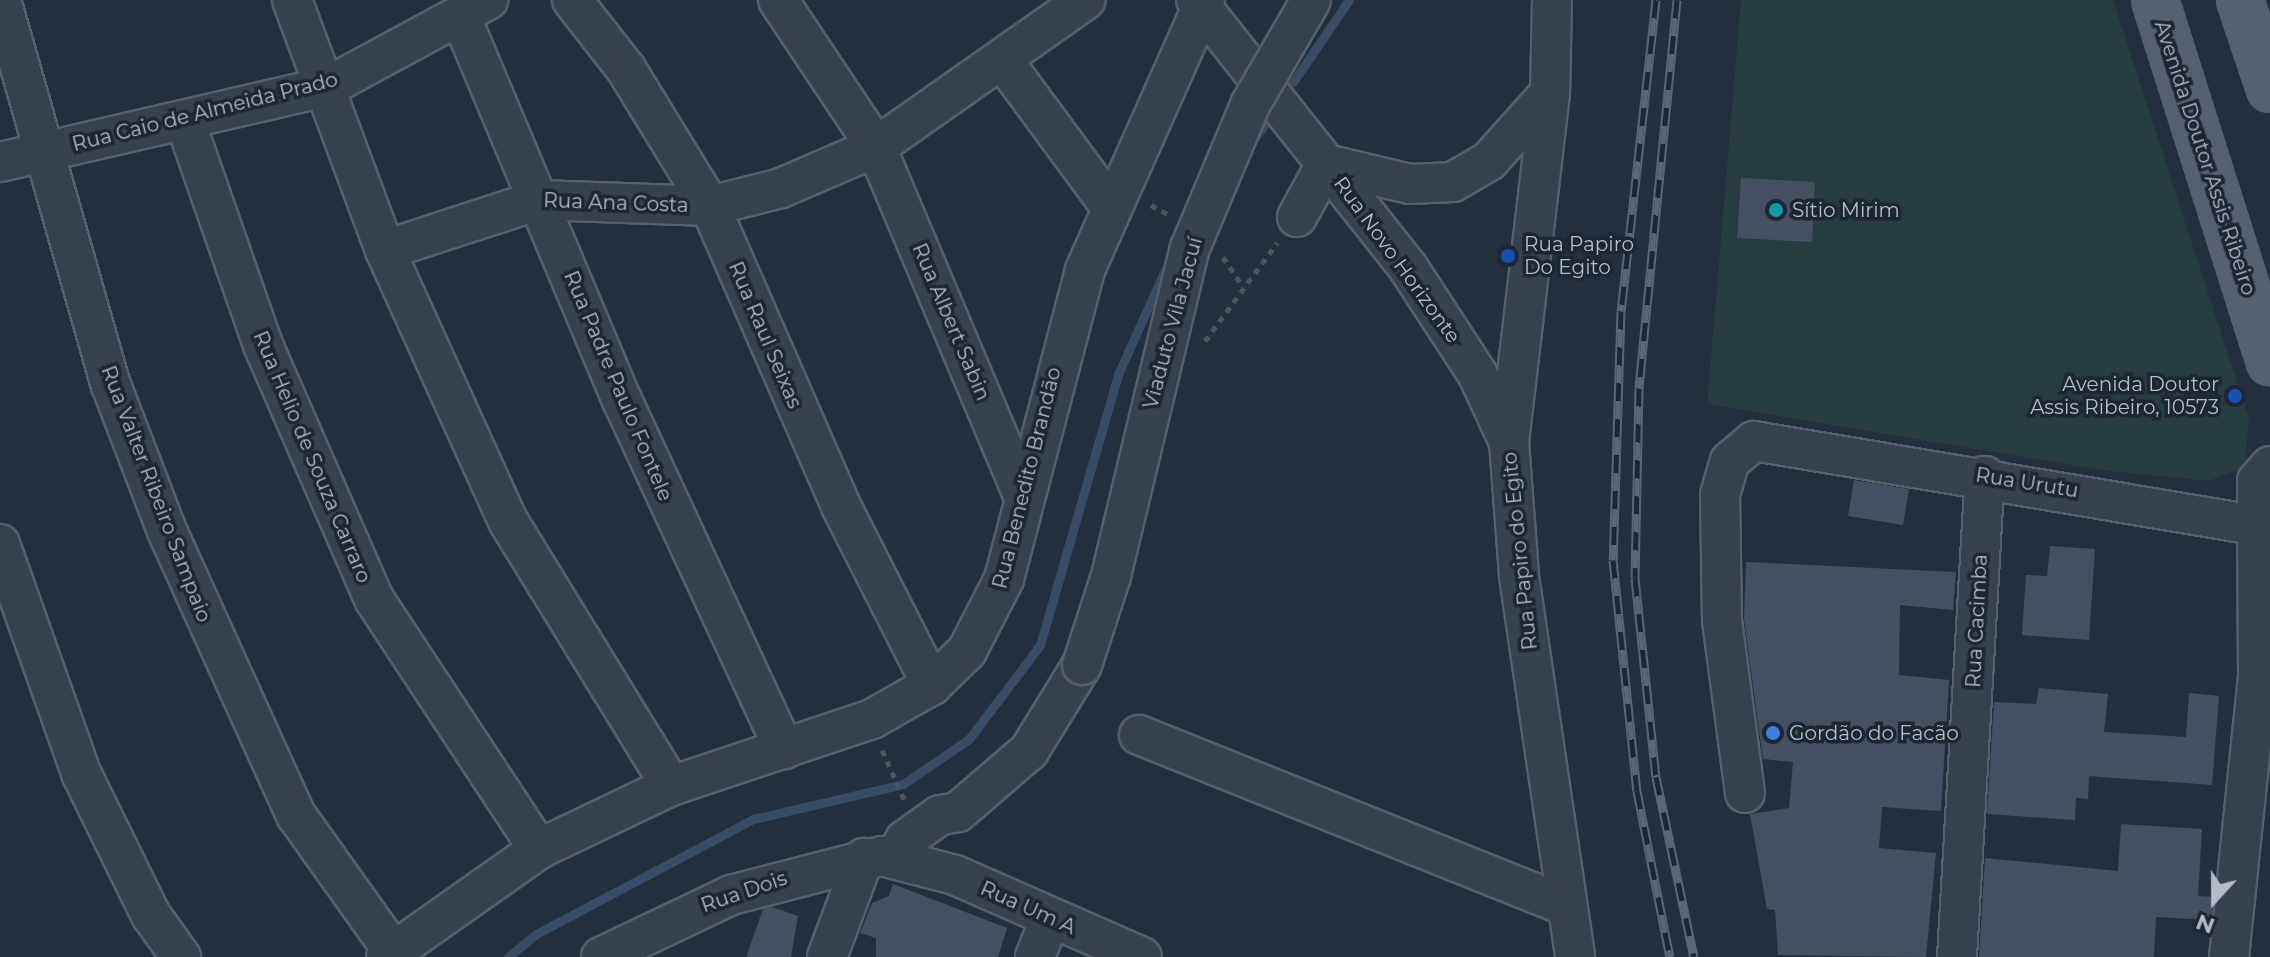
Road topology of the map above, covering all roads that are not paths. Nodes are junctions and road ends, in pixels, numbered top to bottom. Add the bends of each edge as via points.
1 (1, 0) edge
2 (292, 0) edge
3 (572, 0) edge
4 (778, 0) edge
5 (1085, 0) edge
6 (1311, 0) edge
7 (1552, 0) edge
8 (2155, 0) edge
9 (2240, 0) edge
10 (1201, 2) edge
11 (475, 10) edge
12 (1004, 62) junction
13 (2269, 84) edge
14 (329, 86) junction
15 (1550, 93) junction
16 (185, 121) junction
17 (876, 147) junction
18 (45, 150) junction
19 (0, 162) edge
20 (1326, 164) junction
21 (539, 200) junction
22 (710, 206) junction
23 (1110, 206) junction
24 (1297, 217) road end
25 (385, 250) junction
26 (2270, 362) edge
27 (1509, 442) junction
28 (2270, 466) edge
29 (1985, 476) junction
30 (1024, 497) junction
31 (2254, 525) junction
32 (0, 544) edge
33 (1082, 665) joint
34 (2264, 675) edge
35 (932, 685) junction
36 (1139, 735) dead end
37 (784, 749) junction
38 (671, 786) junction
39 (1745, 793) dead end
40 (539, 849) junction
41 (891, 858) junction
42 (1567, 906) junction
43 (1050, 919) junction
44 (390, 954) edge
45 (181, 957) edge
46 (601, 957) edge
47 (827, 957) edge
48 (1035, 957) edge
49 (1142, 957) edge
50 (1575, 957) edge
51 (1957, 957) edge
52 (2229, 957) edge

1 - 18 street, Rua Valter Ribeiro Sampaio
2 - 14 street
3 - 22 street, Rua Raul Seixas via 626,69
4 - 17 street, Rua Albert Sabin
5 - 12 street, Rua Ana Costa
6 - 33 street, Viaduto Vila Jacuí, bridge via 1250,105 1190,248 1111,576
7 - 15 street, Rua Papiro do Egito
8 - 26 main road, Avenida Doutor Assis Ribeiro
9 - 13 main road
10 - 20 street, Rua Novo Horizonte
10 - 23 street, Rua Benedito Brandão
11 - 14 street, Rua Caio de Almeida Prado
11 - 21 street, Rua Padre Paulo Fontele
12 - 17 street, Rua Ana Costa
12 - 23 street
14 - 16 street, Rua Caio de Almeida Prado
14 - 25 street
15 - 20 street, Rua Novo Horizonte via 1489,161 1453,182 1410,184
15 - 27 street, Rua Papiro do Egito
16 - 18 street, Rua Caio de Almeida Prado
16 - 40 street, Rua Helio de Souza Carraro via 263,345 374,599
17 - 22 street, Rua Ana Costa via 781,188
17 - 30 street, Rua Albert Sabin
18 - 19 street, Rua Caio de Almeida Prado
18 - 44 street, Rua Valter Ribeiro Sampaio via 111,385 231,683 296,815
20 - 24 street
20 - 27 street, Rua Novo Horizonte via 1449,326
21 - 22 street, Rua Ana Costa
21 - 25 street, Rua Ana Costa
21 - 37 street, Rua Padre Paulo Fontele via 622,400
22 - 35 street, Rua Raul Seixas via 841,506
23 - 30 street, Rua Benedito Brandão via 1064,335
25 - 38 street via 508,521
27 - 42 street, Rua Papiro do Egito via 1519,576
28 - 31 street via 2257,481
29 - 31 street, Rua Urutu
29 - 39 street, Rua Urutu via 1773,441 1754,441 1739,451 1724,475 1720,511 1725,653
29 - 51 street, Rua Cacimba
30 - 35 street, Rua Benedito Brandão via 989,617
31 - 34 street
32 - 45 street via 81,773 151,915
33 - 41 street, Rua Dois via 1039,740 958,812 940,815
34 - 52 street
35 - 37 street, Rua Benedito Brandão via 872,719
36 - 42 street
37 - 38 street, Rua Benedito Brandão
38 - 40 street, Rua Benedito Brandão
40 - 44 street, Rua Benedito Brandão
41 - 43 street, Rua Um A
41 - 46 street, Rua Dois via 731,895
41 - 47 street
42 - 50 street, Rua Papiro do Egito
43 - 48 street
43 - 49 street, Rua Um A

